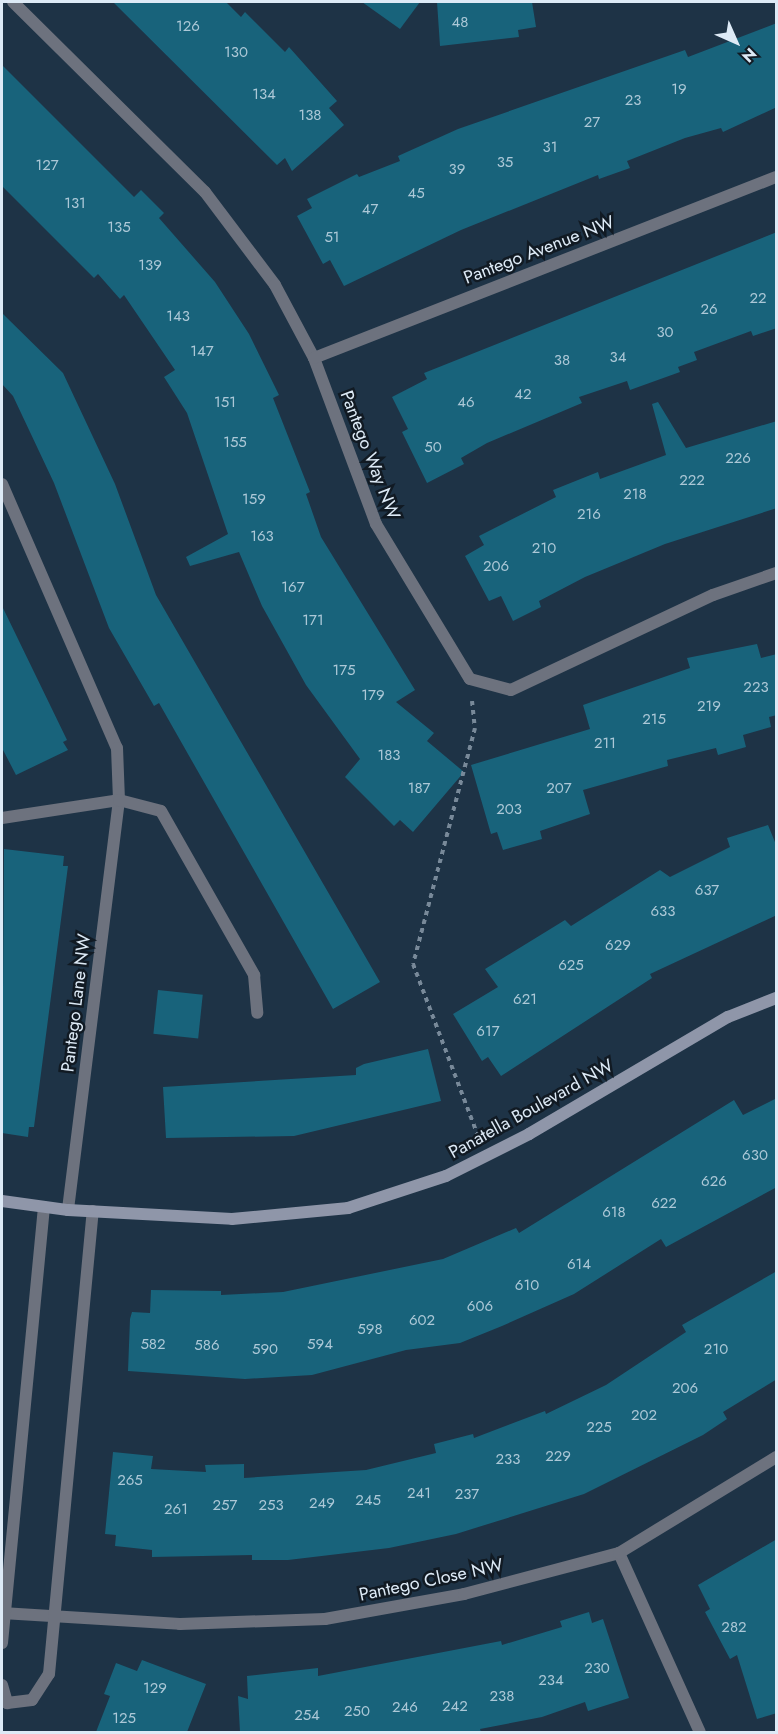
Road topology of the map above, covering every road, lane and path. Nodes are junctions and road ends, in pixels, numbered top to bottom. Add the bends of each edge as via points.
1 (13, 2) edge
2 (777, 177) edge
3 (314, 358) junction
4 (2, 484) edge
5 (777, 573) edge
6 (470, 679) junction
7 (120, 800) junction
8 (2, 818) edge
9 (777, 998) edge
10 (257, 1012) dead end
11 (487, 1156) junction
12 (2, 1201) edge
13 (44, 1207) junction
14 (68, 1210) junction
15 (93, 1211) junction
16 (777, 1457) edge
17 (619, 1553) junction
18 (4, 1613) edge
19 (52, 1618) junction
20 (2, 1644) edge
21 (2, 1685) edge
22 (700, 1732) edge

1 - 3 street, Pantego Way NW via 206,192 275,285
2 - 3 street, Pantego Avenue NW
3 - 6 street, Pantego Way NW via 376,524
4 - 7 street, Pantego Lane NW via 117,748
5 - 6 street via 713,595 511,690
6 - 11 path via 475,728 413,964
7 - 8 street
7 - 10 street via 161,811 254,975
7 - 14 street, Pantego Lane NW
9 - 11 street, Panatella Boulevard NW via 728,1017
11 - 15 street, Panatella Boulevard NW via 446,1176 348,1208 232,1219
12 - 13 street, Panatella Boulevard NW
13 - 14 street, Panatella Boulevard NW
13 - 18 street
14 - 15 street, Panatella Boulevard NW
15 - 19 street
16 - 17 street, Pantego Close NW
17 - 19 street, Pantego Close NW via 464,1594 325,1619 180,1624
17 - 22 street
18 - 19 street, Pantego Close NW
18 - 20 street
19 - 21 street via 49,1674 32,1700 7,1703

